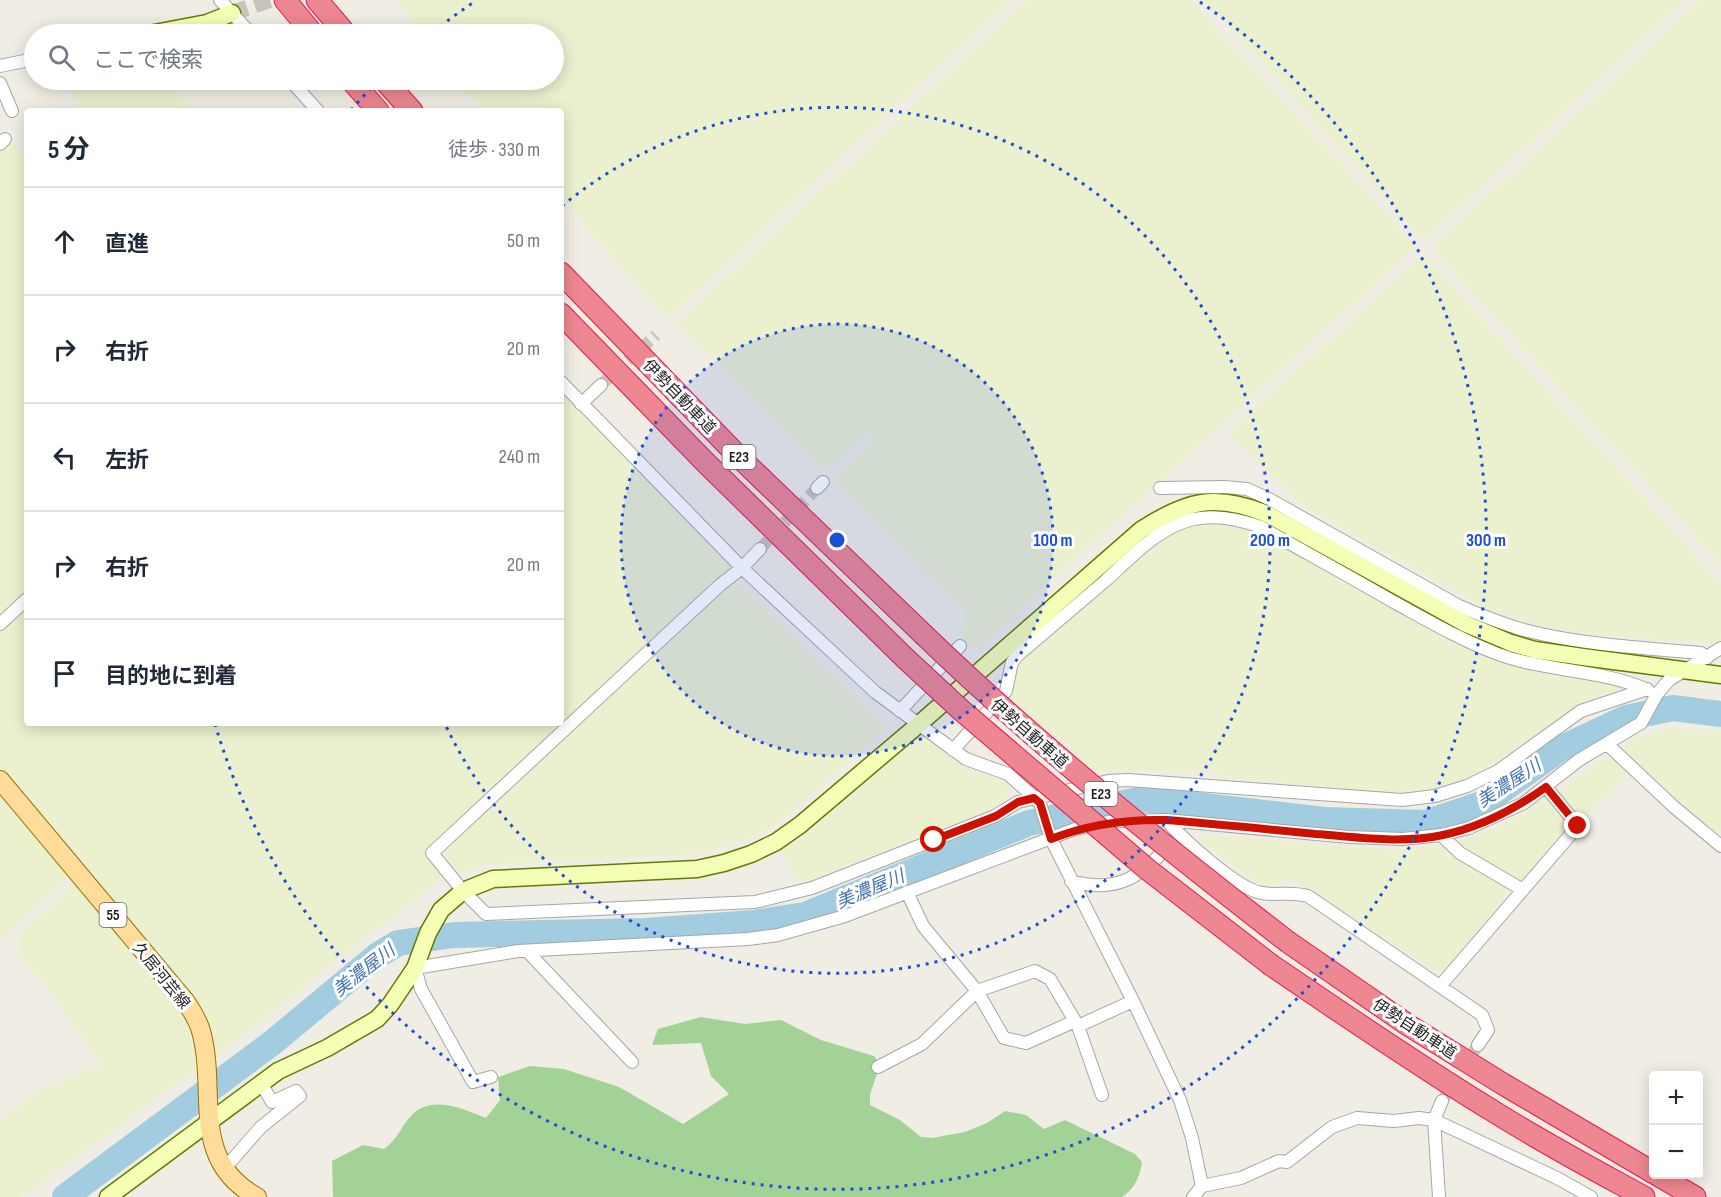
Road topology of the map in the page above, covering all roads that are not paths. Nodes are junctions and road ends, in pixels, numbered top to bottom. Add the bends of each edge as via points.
1 (220, 0) edge
2 (285, 0) edge
3 (317, 0) edge
4 (329, 0) edge
5 (232, 13) junction
6 (202, 24) edge
7 (242, 24) edge
8 (305, 24) edge
9 (337, 24) edge
10 (345, 24) edge
11 (24, 60) edge
12 (0, 66) edge
13 (0, 83) edge
14 (299, 90) edge
15 (360, 90) edge
16 (393, 90) edge
17 (315, 108) edge
18 (375, 108) edge
19 (409, 108) edge
20 (12, 111) dead end
21 (564, 276) edge
22 (564, 317) edge
23 (564, 385) edge
24 (601, 385) tunnel mouth
25 (581, 404) junction
26 (1160, 488) dead end
27 (760, 549) tunnel mouth
28 (742, 568) junction
29 (24, 602) edge
30 (0, 624) edge
31 (960, 646) dead end
32 (1721, 648) edge
33 (1707, 658) junction
34 (1688, 670) junction
35 (1721, 675) edge
36 (1652, 692) junction
37 (900, 711) junction
38 (918, 725) junction
39 (1607, 744) junction
40 (953, 750) junction
41 (0, 780) edge
42 (1546, 787) junction
43 (1037, 801) junction
44 (1166, 820) junction
45 (1179, 834) junction
46 (1050, 835) junction
47 (1441, 835) junction
48 (1721, 846) edge
49 (1071, 881) junction
50 (1523, 890) junction
51 (463, 891) junction
52 (907, 892) junction
53 (527, 951) junction
54 (417, 963) junction
55 (1440, 986) junction
56 (977, 991) junction
57 (1133, 1001) junction
58 (1076, 1023) junction
59 (1478, 1045) tunnel mouth
60 (632, 1062) dead end
61 (878, 1067) dead end
62 (491, 1077) dead end
63 (261, 1083) junction
64 (1102, 1095) dead end
65 (1442, 1101) tunnel mouth
66 (208, 1115) junction
67 (1434, 1120) junction
68 (225, 1168) junction
69 (1649, 1171) edge
70 (1663, 1179) edge
71 (1202, 1186) junction
72 (108, 1197) edge
73 (257, 1197) edge
74 (1193, 1197) edge
75 (1439, 1197) edge
76 (1592, 1197) edge
77 (1644, 1197) edge
78 (1695, 1197) edge

1 - 5 street
2 - 8 highway
3 - 9 highway
4 - 10 highway
5 - 6 street
5 - 7 street
11 - 12 street
13 - 20 street
14 - 17 street
15 - 18 highway
16 - 19 highway
21 - 69 highway, 伊勢自動車道 / E23, bridge via 736,454 980,689 1086,782 1288,942 1408,1025
22 - 77 highway, 伊勢自動車道 / E23, bridge via 906,659 1147,869 1272,965 1391,1047 1492,1111
23 - 25 street
24 - 25 street
25 - 28 street
26 - 33 street via 1247,489 1459,606 1527,631 1597,644 1701,653
27 - 28 street
28 - 37 street
28 - 51 street via 432,853
29 - 30 street
31 - 37 street
32 - 33 street
33 - 34 street
34 - 35 street
34 - 36 street
34 - 38 street via 1535,650 1511,643 1466,624 1267,514 1234,503 1210,502 1187,505 1141,530
36 - 39 street via 1641,723
36 - 40 street via 1630,682 1538,666 1500,655 1462,640 1261,527 1239,519 1201,518 1168,529 1153,540 1018,655 1012,662 1006,691
36 - 43 street via 1581,711 1498,771 1435,796 1402,800 1128,780 1108,781
37 - 38 street
38 - 40 street
38 - 51 street via 800,825 776,842 724,864 697,869 492,879
39 - 42 street via 1579,760
39 - 48 street
40 - 43 street via 974,763 1008,774
41 - 66 main road, 久居河芸線 / 55 via 186,1002 201,1030
42 - 47 street via 1496,817
42 - 50 street via 1578,826
43 - 46 street
43 - 51 street via 1018,802 996,816 812,888 756,902 486,914
44 - 45 street
44 - 46 street via 1113,821
44 - 47 street via 1349,837 1403,839
45 - 49 street via 1150,864 1125,881 1091,886
45 - 55 street via 1244,888 1308,896
46 - 49 street
46 - 52 street
47 - 50 street via 1460,853
49 - 57 street
50 - 55 street
51 - 54 street via 441,910
52 - 53 street via 778,935
52 - 56 street via 923,926
53 - 54 street
53 - 60 street
54 - 62 street via 421,989 473,1082
54 - 63 street via 377,1019
55 - 59 street via 1482,1015 1488,1030
56 - 58 street via 1035,970 1050,979
56 - 58 street via 1004,1038 1026,1043
56 - 61 street via 922,1044
57 - 58 street
57 - 71 street via 1180,1100
58 - 64 street
63 - 66 street
63 - 68 street via 273,1102 296,1091 300,1096 261,1127
65 - 67 street
66 - 68 main road, 久居河芸線 / 55 via 217,1153
66 - 72 street via 150,1167
67 - 71 street via 1357,1118 1332,1127 1287,1162 1278,1161 1241,1178
67 - 75 street
67 - 76 street
68 - 73 main road, 久居河芸線 / 55
70 - 78 highway, 伊勢自動車道 / E23
71 - 74 street

